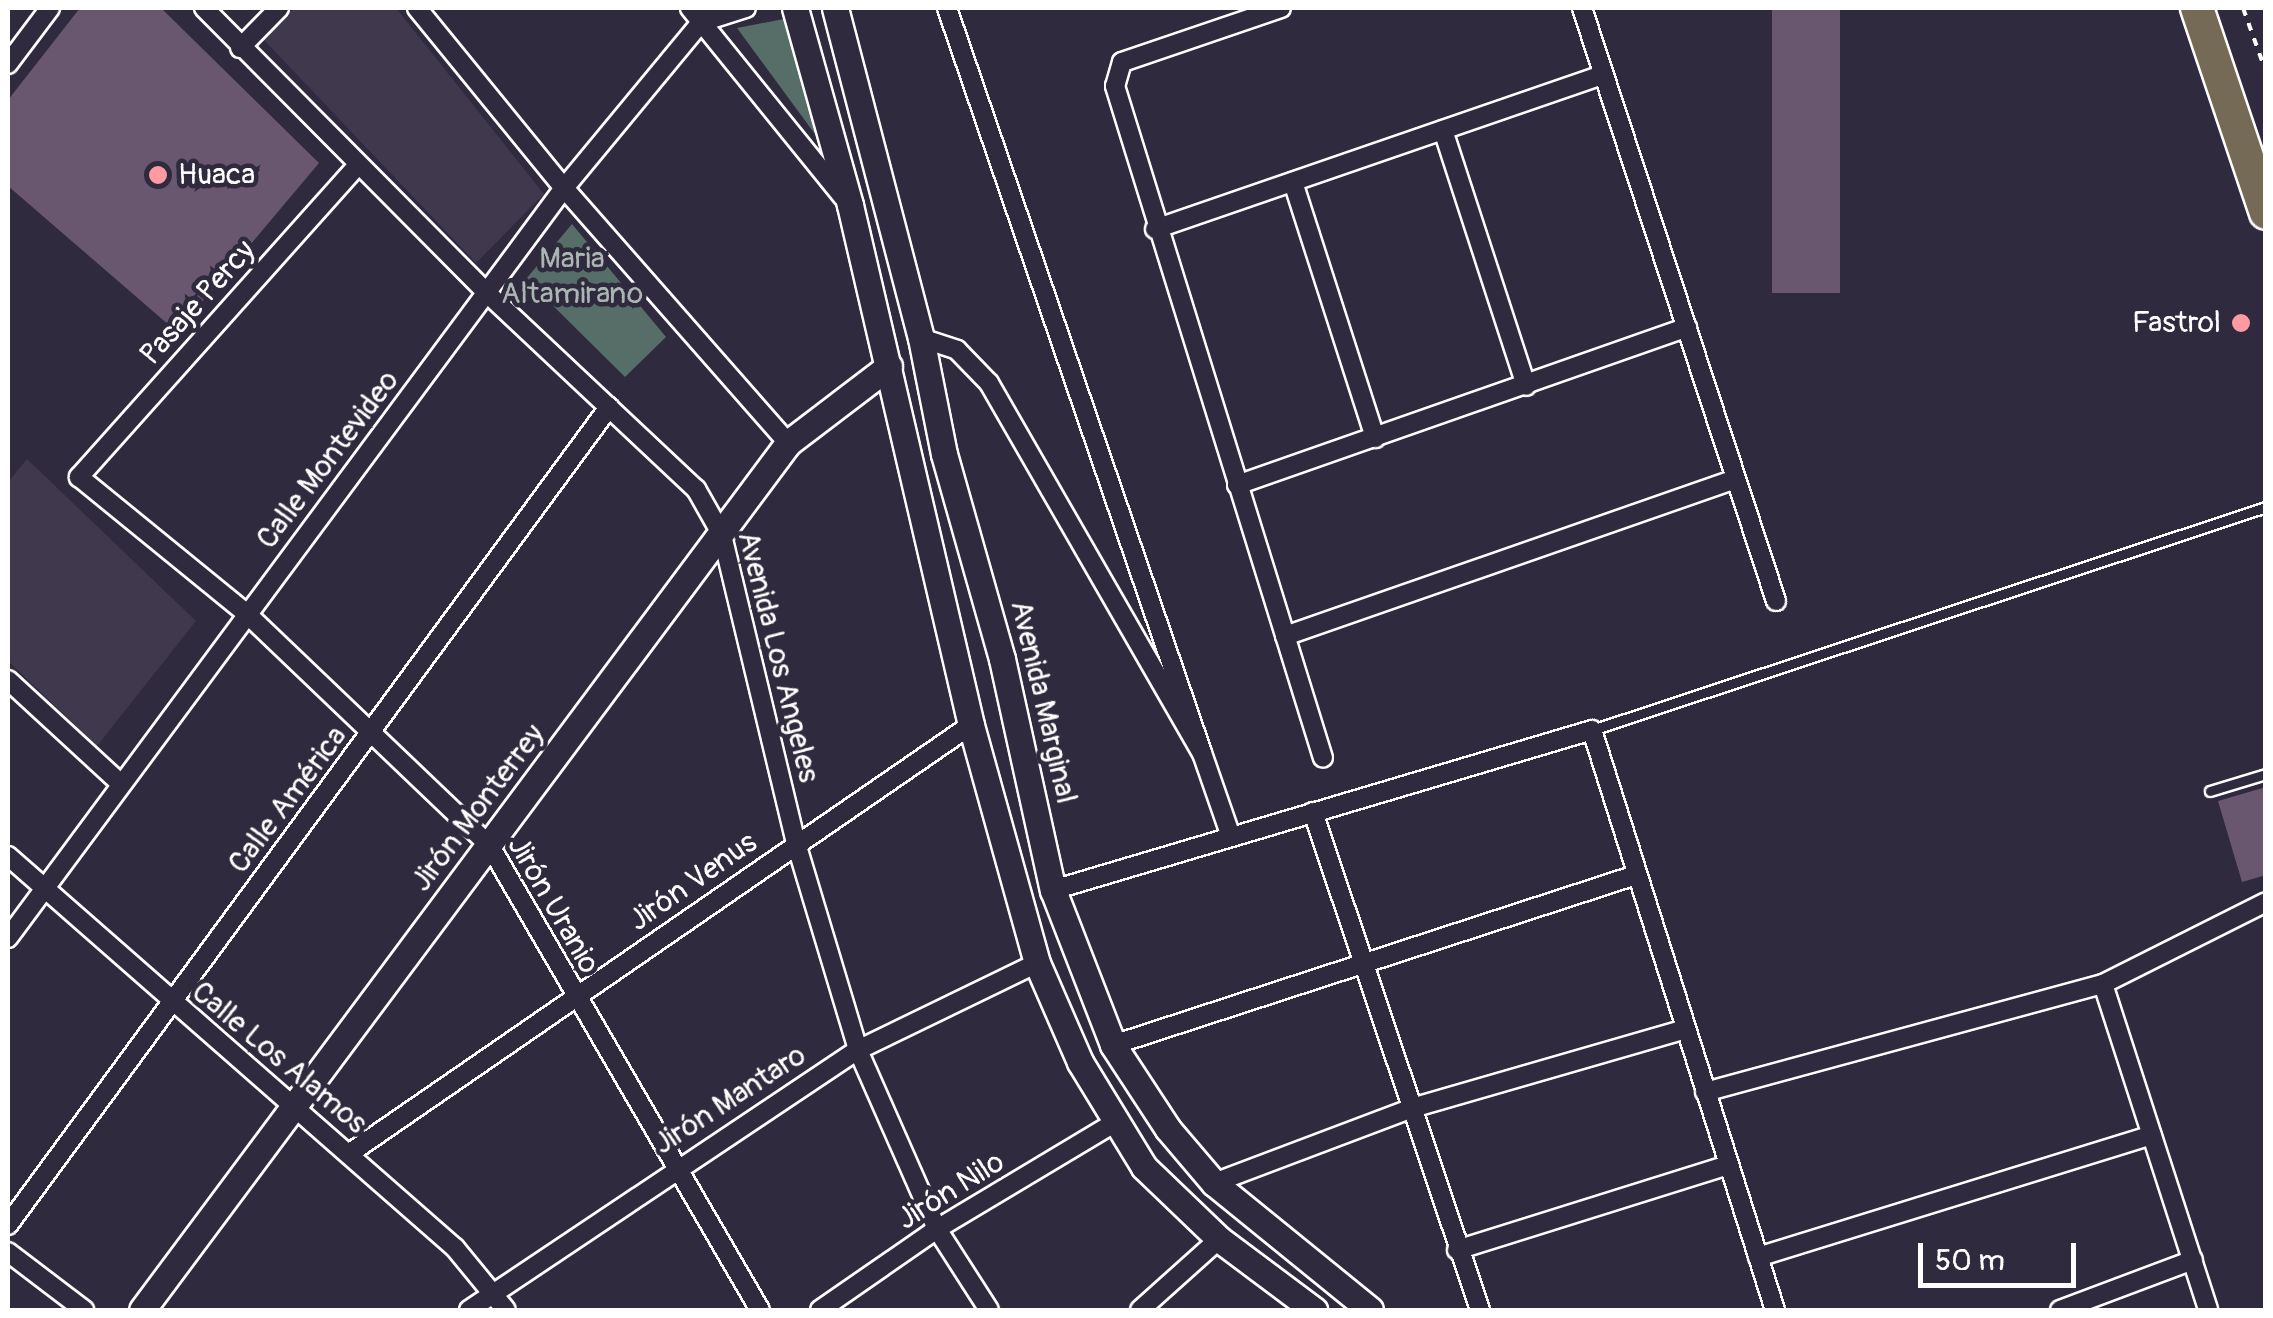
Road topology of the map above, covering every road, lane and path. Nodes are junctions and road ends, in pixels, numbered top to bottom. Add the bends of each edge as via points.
1 (50, 8) edge
2 (204, 8) edge
3 (279, 8) edge
4 (418, 8) edge
5 (746, 8) edge
6 (795, 8) edge
7 (835, 8) edge
8 (947, 8) edge
9 (1281, 8) edge
10 (1582, 8) edge
11 (2197, 8) edge
12 (2242, 8) edge
13 (702, 12) edge
14 (240, 48) junction
15 (8, 64) edge
16 (2266, 72) edge
17 (1603, 74) junction
18 (1443, 130) junction
19 (358, 165) junction
20 (1293, 182) junction
21 (564, 188) junction
22 (850, 205) junction
23 (2266, 213) edge
24 (1156, 228) junction
25 (486, 293) junction
26 (1688, 327) junction
27 (922, 338) junction
28 (888, 366) junction
29 (1526, 386) junction
30 (609, 407) junction
31 (1375, 438) junction
32 (788, 443) junction
33 (80, 477) joint
34 (1734, 480) junction
35 (1236, 485) junction
36 (2266, 506) edge
37 (722, 535) junction
38 (1776, 601) dead end
39 (246, 614) junction
40 (1284, 636) junction
41 (8, 680) edge
42 (971, 725) junction
43 (1592, 730) junction
44 (372, 735) junction
45 (1202, 753) junction
46 (1323, 758) dead end
47 (2266, 774) edge
48 (119, 782) junction
49 (2210, 791) dead end
50 (1313, 812) junction
51 (1230, 834) junction
52 (796, 842) junction
53 (490, 846) junction
54 (8, 856) edge
55 (1636, 875) junction
56 (42, 887) junction
57 (1053, 890) junction
58 (2266, 902) edge
59 (8, 938) edge
60 (1037, 963) junction
61 (1365, 964) junction
62 (2103, 984) junction
63 (576, 999) junction
64 (169, 1002) junction
65 (1685, 1030) junction
66 (1113, 1045) junction
67 (858, 1050) junction
68 (1705, 1092) junction
69 (1412, 1108) junction
70 (294, 1111) junction
71 (1114, 1123) junction
72 (2152, 1135) junction
73 (350, 1153) junction
74 (680, 1164) junction
75 (1728, 1165) junction
76 (1214, 1183) junction
77 (8, 1224) edge
78 (937, 1229) junction
79 (1219, 1239) junction
80 (1457, 1250) junction
81 (8, 1252) edge
82 (1758, 1256) junction
83 (2193, 1260) junction
84 (495, 1292) junction
85 (84, 1310) edge
86 (142, 1310) edge
87 (469, 1310) edge
88 (506, 1310) edge
89 (760, 1310) edge
90 (820, 1310) edge
91 (990, 1310) edge
92 (1140, 1310) edge
93 (1314, 1310) edge
94 (1370, 1310) edge
95 (1480, 1310) edge
96 (1772, 1310) edge
97 (2060, 1310) edge
98 (2208, 1310) edge

1 - 15 street
2 - 14 street, Avenida Los Angeles
3 - 14 street
4 - 21 street
5 - 13 street
6 - 22 main road
7 - 27 main road, Avenida Marginal
8 - 45 street
9 - 24 street via 1122,62 1114,71
10 - 17 street
11 - 23 highway
12 - 16 path
13 - 21 street, Calle Montevideo
13 - 22 street
14 - 19 street, Avenida Los Angeles
17 - 18 street
17 - 26 street
18 - 20 street
18 - 29 street
19 - 25 street, Avenida Los Angeles
19 - 33 street, Pasaje Percy
20 - 24 street
20 - 31 street
21 - 25 street, Calle Montevideo
21 - 32 street
22 - 28 main road
24 - 35 street
25 - 30 street, Avenida Los Angeles
25 - 39 street, Calle Montevideo
26 - 29 street
26 - 34 street
27 - 45 street via 957,350 989,383
27 - 57 main road, Avenida Marginal via 944,454 1002,659
28 - 32 main road, Jirón Monterrey
28 - 42 main road
29 - 31 street
30 - 37 street, Avenida Los Angeles via 696,489
30 - 44 street, Calle América
31 - 35 street
32 - 37 main road, Jirón Monterrey
33 - 39 street, Jirón Uranio
34 - 38 street
34 - 40 street
35 - 40 street
36 - 43 lane
37 - 52 street, Avenida Los Angeles
37 - 53 main road, Jirón Monterrey
39 - 44 street, Jirón Uranio
39 - 48 street, Calle Montevideo
40 - 46 street
41 - 48 street
42 - 52 street, Jirón Venus
42 - 60 main road
43 - 50 street
43 - 55 street
44 - 53 street, Jirón Uranio
44 - 64 street, Calle América
45 - 51 street
47 - 49 lane
48 - 56 street, Calle Montevideo
50 - 51 street
50 - 61 street
51 - 57 street
52 - 63 street, Jirón Venus
52 - 67 street, Avenida Los Angeles
53 - 63 street, Jirón Uranio
53 - 70 main road, Jirón Monterrey
54 - 56 street, Calle Los Alamos
55 - 61 street
55 - 65 street
56 - 59 street, Calle Montevideo
56 - 64 street, Calle Los Alamos
57 - 66 main road, Avenida Marginal
58 - 62 street via 2218,920
60 - 67 street, Jirón Mantaro
60 - 71 main road
61 - 66 street
61 - 69 street
62 - 68 street
62 - 72 street
63 - 73 street, Jirón Venus
63 - 74 street, Jirón Uranio
64 - 70 street, Calle Los Alamos
64 - 77 street, Calle América
65 - 68 street
65 - 69 street
66 - 76 main road, Avenida Marginal via 1168,1129
67 - 74 street, Jirón Mantaro
67 - 78 street, Avenida Los Angeles
68 - 75 street
69 - 76 street
69 - 80 street
70 - 73 street, Calle Los Alamos
70 - 86 main road, Jirón Monterrey
71 - 78 street, Jirón Nilo
71 - 79 main road via 1144,1167
72 - 82 street
72 - 83 street
73 - 84 street, Calle Los Alamos
74 - 84 street, Jirón Mantaro
74 - 89 street, Jirón Uranio
75 - 80 street
75 - 82 street
76 - 94 main road, Avenida Marginal
78 - 90 street, Jirón Nilo
78 - 91 street, Avenida Los Angeles
79 - 92 street
79 - 93 main road
80 - 95 street
81 - 85 street
82 - 96 street
83 - 97 street
83 - 98 street
84 - 87 street, Jirón Mantaro
84 - 88 street, Calle Los Alamos

